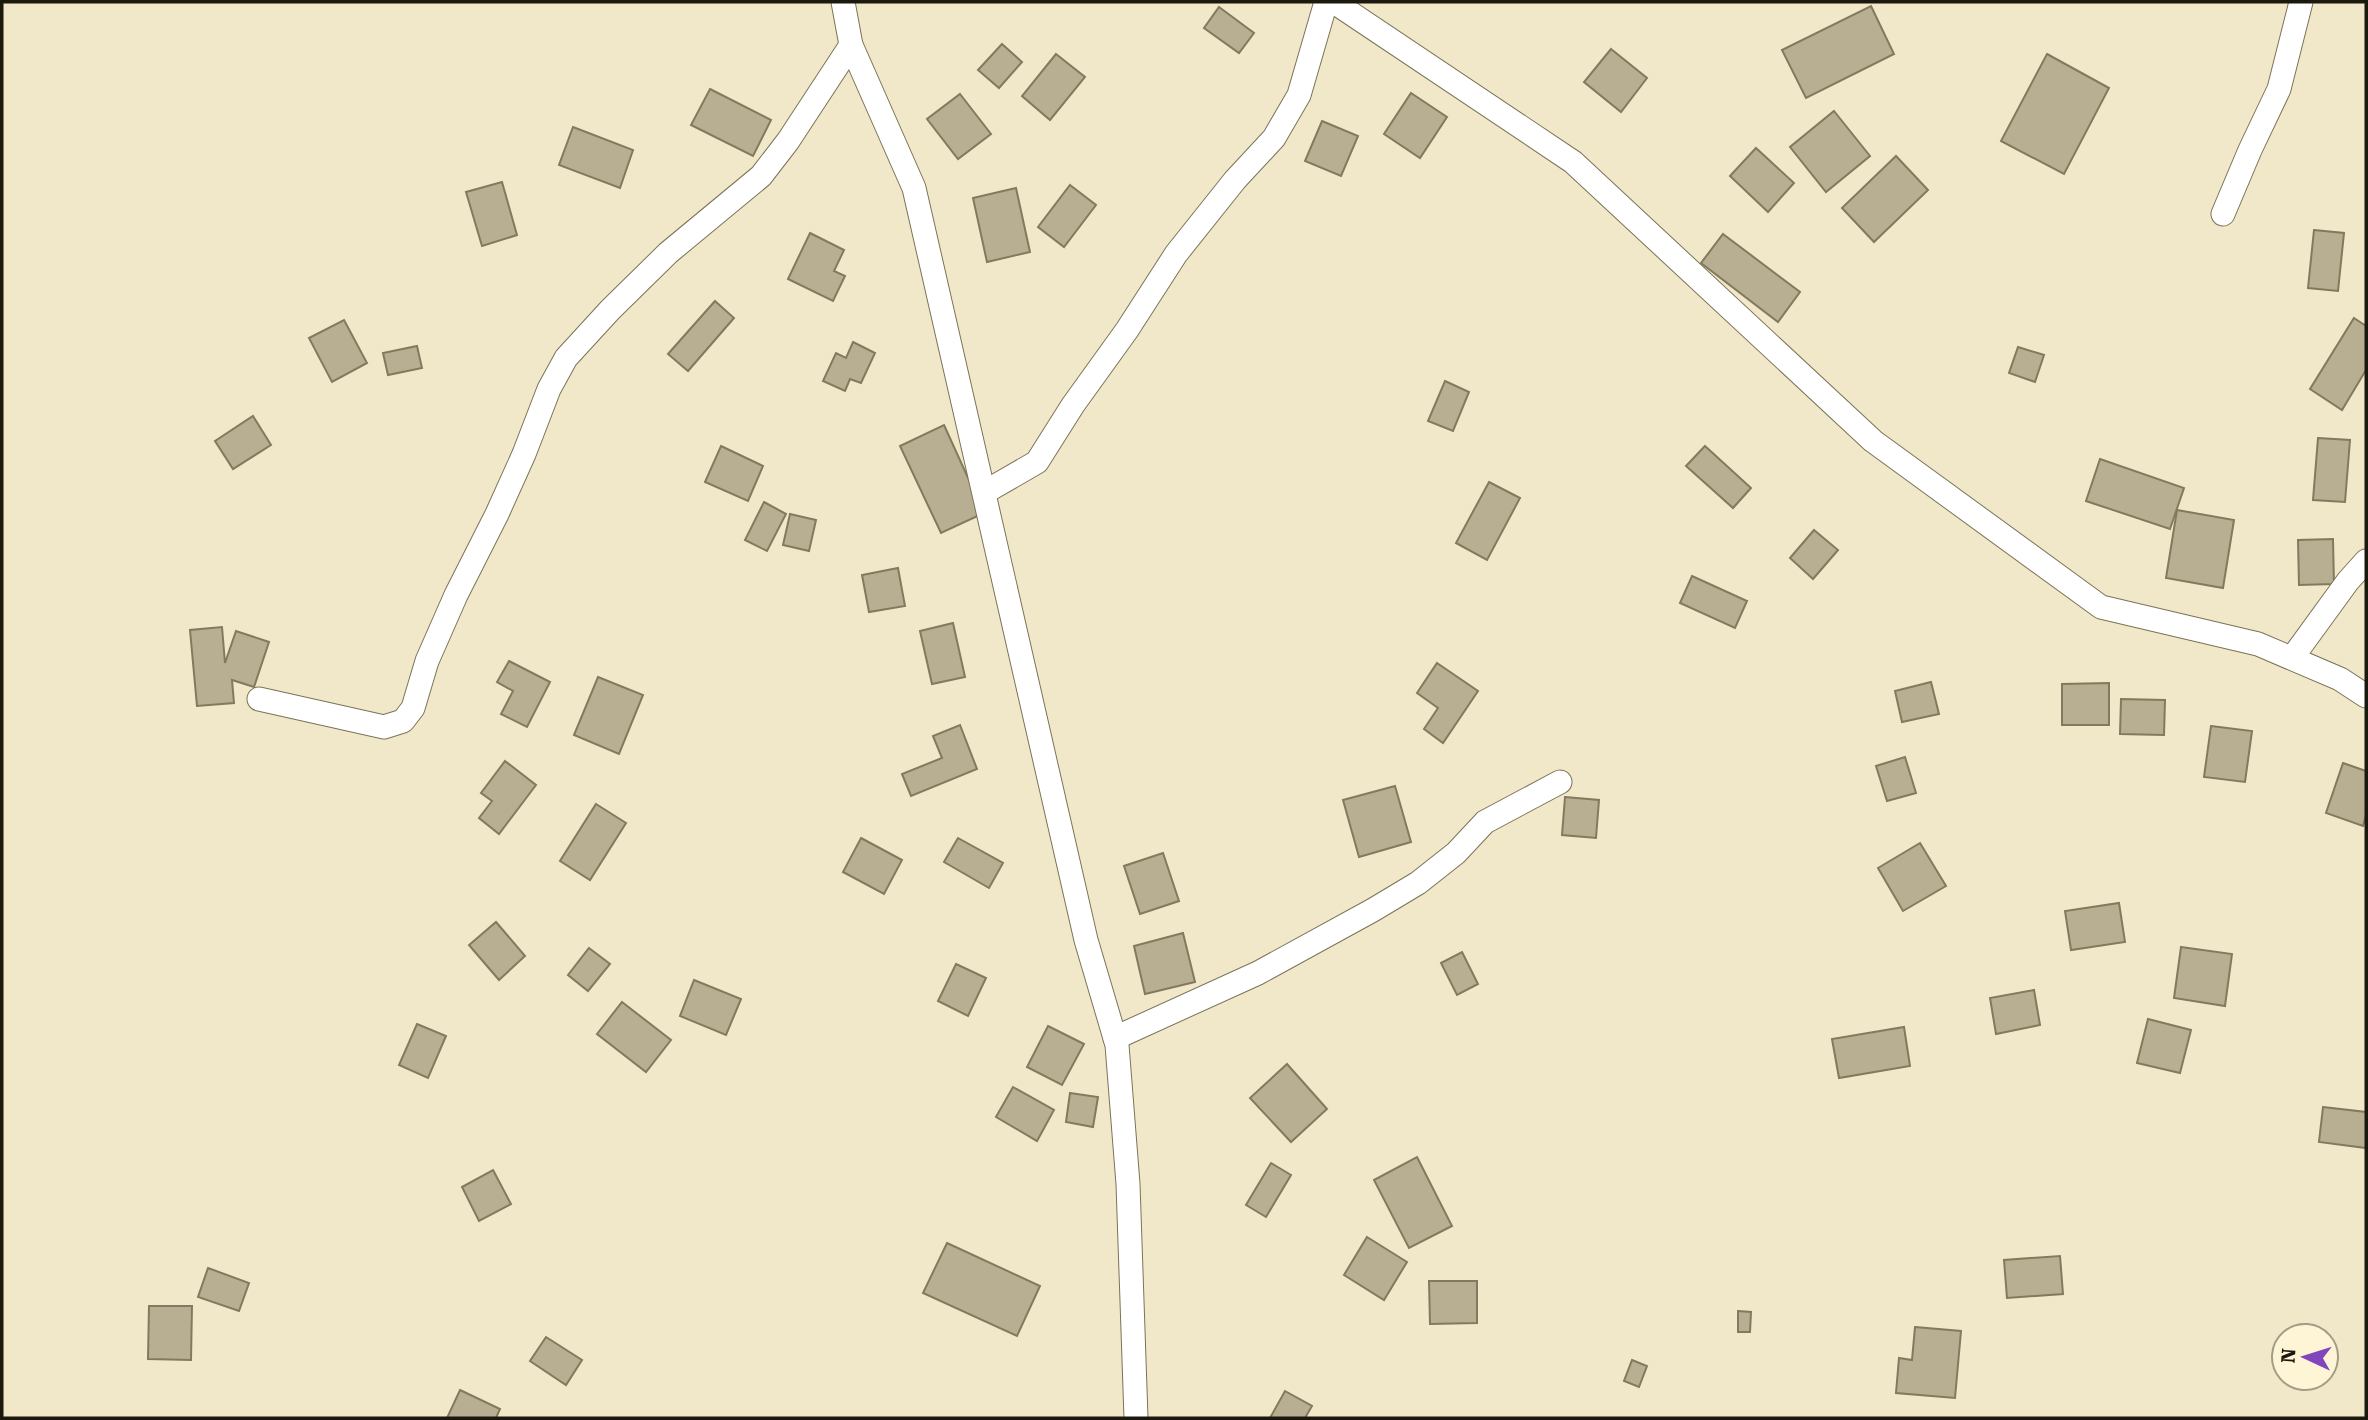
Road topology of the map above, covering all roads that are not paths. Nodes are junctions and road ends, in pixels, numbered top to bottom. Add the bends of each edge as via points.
1 (843, 2) edge
2 (1326, 2) edge
3 (2301, 2) edge
4 (1352, 5) edge
5 (852, 45) junction
6 (2223, 214) dead end
7 (985, 492) junction
8 (2366, 561) edge
9 (2292, 658) junction
10 (2366, 696) edge
11 (258, 699) dead end
12 (1560, 782) dead end
13 (1115, 1038) junction
14 (1136, 1418) edge

1 - 5 street
2 - 7 street via 1299,95 1274,138 1176,254 1037,463
3 - 6 street via 2279,89
4 - 9 street via 1573,162 1872,441 2101,607 2258,644
5 - 7 street via 914,188
5 - 11 street via 761,176 668,253 566,358 427,661 413,708 403,721 384,727
7 - 13 street via 1086,940
8 - 9 street
9 - 10 street
12 - 13 street via 1485,822 1418,883 1373,910 1258,973
13 - 14 street via 1128,1184

